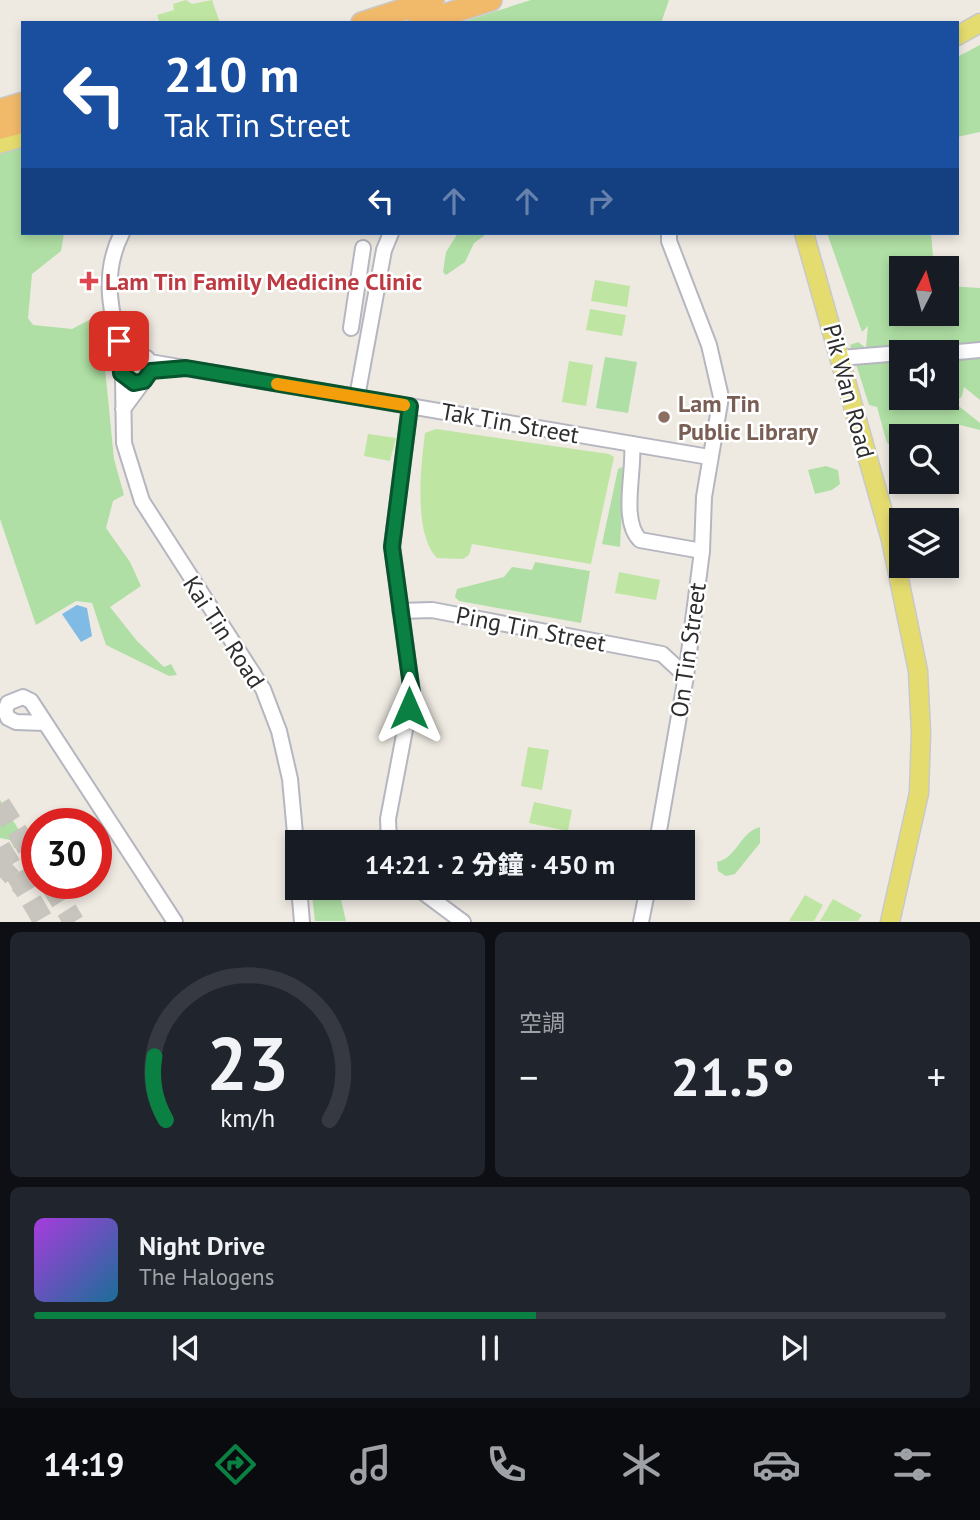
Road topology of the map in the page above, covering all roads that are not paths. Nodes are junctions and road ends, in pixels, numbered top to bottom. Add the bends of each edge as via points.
1 (433, 0) edge
2 (491, 0) edge
3 (368, 21) edge
4 (425, 21) edge
5 (980, 23) edge
6 (959, 35) edge
7 (21, 102) edge
8 (0, 103) edge
9 (21, 103) edge
10 (0, 110) edge
11 (21, 123) edge
12 (0, 128) edge
13 (21, 138) edge
14 (0, 144) edge
15 (121, 235) edge
16 (390, 235) edge
17 (397, 235) edge
18 (666, 235) edge
19 (805, 235) edge
20 (363, 248) dead end
21 (382, 267) junction
22 (360, 270) junction
23 (351, 328) dead end
24 (980, 350) edge
25 (959, 352) edge
26 (889, 354) edge
27 (129, 355) junction
28 (840, 358) junction
29 (150, 366) junction
30 (123, 377) junction
31 (140, 383) junction
32 (357, 397) junction
33 (410, 406) junction
34 (122, 409) junction
35 (632, 443) junction
36 (709, 457) junction
37 (702, 551) junction
38 (400, 611) junction
39 (690, 641) junction
40 (662, 654) junction
41 (686, 676) junction
42 (45, 723) dead end
43 (294, 830) edge
44 (388, 830) edge
45 (659, 830) edge
46 (300, 900) edge
47 (433, 900) edge
48 (645, 900) edge
49 (178, 920) edge
50 (302, 922) edge
51 (463, 922) edge
52 (641, 922) edge
53 (890, 922) edge

1 - 3 highway
2 - 4 highway
5 - 6 main road
7 - 8 highway
9 - 10 highway
11 - 12 highway
13 - 14 main road
15 - 27 street, Kai Tin Road via 110,286 113,325
16 - 21 street
17 - 21 street
18 - 36 street, On Tin Street via 705,332 720,388
19 - 28 main road, Pik Wan Road
20 - 22 street
21 - 22 street
21 - 32 street
22 - 23 street
24 - 25 street
26 - 28 street
27 - 29 street via 143,354
27 - 30 street, Kai Tin Road via 120,369
28 - 53 main road, Pik Wan Road via 884,515 913,637 920,691 919,793
29 - 31 street
29 - 32 street, Tak Tin Street
30 - 31 street
30 - 34 street, Kai Tin Road
31 - 34 street
32 - 33 street, Tak Tin Street
33 - 35 street, Tak Tin Street
33 - 38 street via 392,547
34 - 43 street, Kai Tin Road via 127,459 150,519 264,689 286,753
35 - 36 street, Tak Tin Street
35 - 37 street via 632,530 639,540
36 - 37 street, On Tin Street
37 - 39 street, On Tin Street
38 - 40 street, Ping Tin Street via 432,610
38 - 44 street via 412,693
39 - 40 street
39 - 41 street, On Tin Street
40 - 41 street
41 - 45 street, On Tin Street
42 - 49 street
46 - 50 street
47 - 51 street
48 - 52 street

